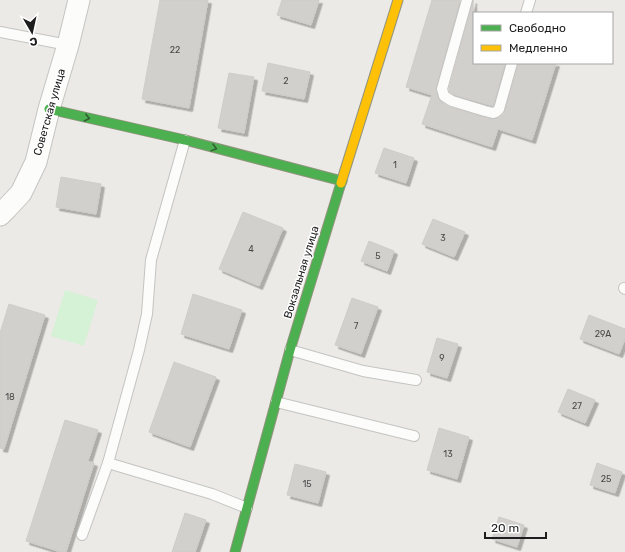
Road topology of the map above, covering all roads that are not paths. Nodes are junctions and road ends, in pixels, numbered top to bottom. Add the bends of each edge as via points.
1 (79, 0) edge
2 (398, 0) edge
3 (468, 0) edge
4 (530, 0) edge
5 (526, 12) edge
6 (0, 32) edge
7 (68, 45) junction
8 (512, 64) edge
9 (49, 109) junction
10 (185, 140) junction
11 (342, 181) junction
12 (0, 215) edge
13 (290, 350) junction
14 (416, 380) dead end
15 (276, 402) junction
16 (414, 436) dead end
17 (108, 463) junction
18 (248, 508) junction
19 (82, 535) dead end
20 (235, 552) edge

1 - 7 street, Советская улица
2 - 11 main road, Вокзальная улица
3 - 8 lane via 442,88 444,96 452,101 496,112
4 - 5 lane
6 - 7 lane
7 - 9 street, Советская улица
9 -> 10 main road
9 - 12 street, Советская улица via 36,162 21,193
10 -> 11 main road
10 - 17 lane via 151,260 147,314
11 - 13 main road, Вокзальная улица
13 - 14 lane via 363,371
13 - 15 main road, Вокзальная улица
15 - 16 lane
15 - 18 main road, Вокзальная улица
17 - 18 lane via 212,494
17 - 19 lane
18 - 20 main road, Вокзальная улица

